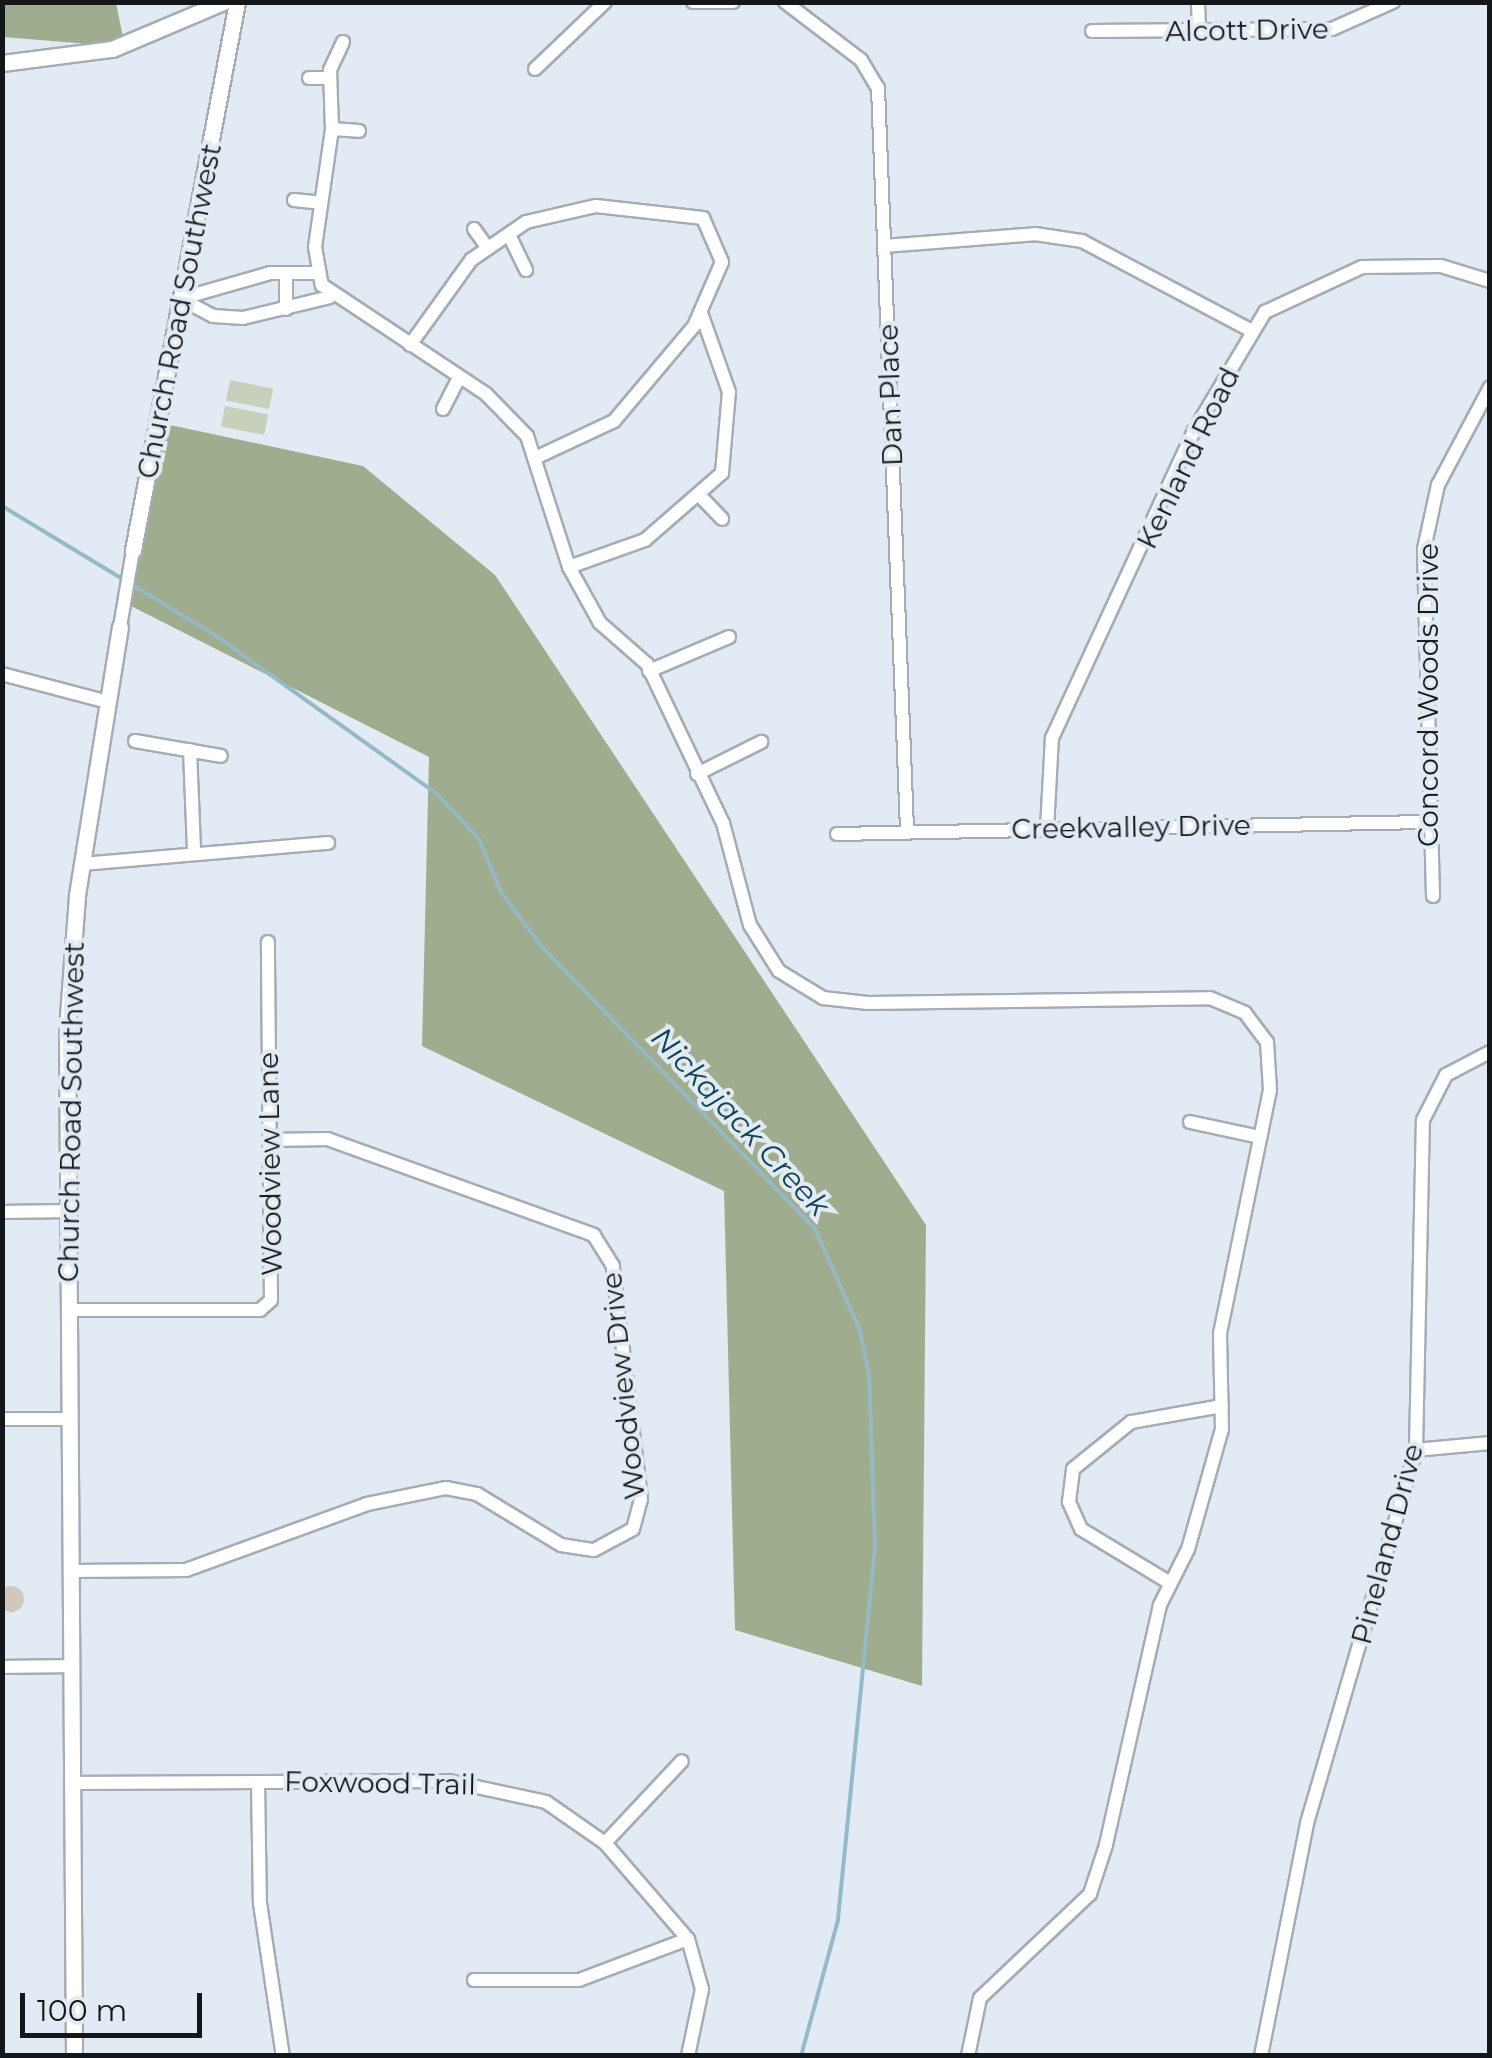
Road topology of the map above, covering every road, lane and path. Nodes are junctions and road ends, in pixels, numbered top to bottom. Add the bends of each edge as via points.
1 (223, 2) edge
2 (237, 2) edge
3 (605, 2) edge
4 (692, 2) edge
5 (733, 2) edge
6 (785, 2) edge
7 (1198, 2) edge
8 (1393, 2) edge
9 (1092, 32) dead end
10 (1199, 32) junction
11 (344, 42) dead end
12 (2, 63) edge
13 (535, 69) dead end
14 (309, 78) dead end
15 (330, 78) junction
16 (332, 130) junction
17 (359, 131) dead end
18 (294, 200) dead end
19 (321, 203) junction
20 (474, 229) dead end
21 (508, 234) junction
22 (884, 246) junction
23 (487, 247) junction
24 (526, 270) dead end
25 (317, 273) junction
26 (286, 279) junction
27 (1490, 281) edge
28 (330, 297) junction
29 (181, 299) junction
30 (286, 308) junction
31 (701, 313) junction
32 (1252, 332) junction
33 (410, 345) junction
34 (459, 377) junction
35 (1490, 387) edge
36 (442, 408) dead end
37 (537, 457) junction
38 (702, 498) junction
39 (722, 520) dead end
40 (133, 550) joint
41 (569, 567) junction
42 (120, 627) joint
43 (729, 637) dead end
44 (650, 670) junction
45 (2, 674) edge
46 (108, 702) junction
47 (135, 741) dead end
48 (760, 742) dead end
49 (190, 750) junction
50 (221, 756) dead end
51 (697, 774) junction
52 (1425, 822) junction
53 (1047, 829) junction
54 (907, 831) junction
55 (837, 834) dead end
56 (328, 843) dead end
57 (194, 852) junction
58 (82, 864) junction
59 (1434, 896) dead end
60 (268, 942) dead end
61 (1490, 1052) edge
62 (1190, 1122) dead end
63 (1260, 1137) junction
64 (269, 1140) junction
65 (67, 1211) junction
66 (2, 1212) edge
67 (69, 1310) junction
68 (1222, 1406) junction
69 (2, 1419) edge
70 (70, 1419) junction
71 (1490, 1443) edge
72 (1416, 1450) junction
73 (72, 1571) junction
74 (1170, 1584) junction
75 (2, 1666) edge
76 (71, 1666) junction
77 (682, 1761) dead end
78 (258, 1782) junction
79 (72, 1783) junction
80 (605, 1843) junction
81 (688, 1938) junction
82 (474, 1980) dead end
83 (74, 2056) edge
84 (283, 2056) edge
85 (688, 2056) edge
86 (968, 2056) edge
87 (1261, 2056) edge

1 - 12 street via 112,49
2 - 29 street, Church Road Southwest
3 - 13 street
4 - 5 street
6 - 22 street, Dan Place via 861,60 878,88
7 - 10 street
8 - 10 street, Alcott Drive via 1351,27
9 - 10 street, Alcott Drive
11 - 15 street
14 - 15 street
15 - 16 street
16 - 17 street
16 - 19 street
18 - 19 street
19 - 25 street
20 - 23 street
21 - 23 street
21 - 24 street
21 - 31 street via 572,208 694,212 711,225 722,262
22 - 32 street via 1034,234 1082,240
22 - 54 street, Dan Place
23 - 33 street
25 - 26 street
25 - 28 street
26 - 29 street via 270,273
26 - 30 street
27 - 32 street, Kenland Road via 1441,266 1362,267 1296,292
28 - 30 street
28 - 33 street
29 - 30 street via 228,318
29 - 40 street, Church Road Southwest
31 - 37 street via 614,421
31 - 38 street via 725,367 730,444
32 - 53 street, Kenland Road via 1194,432 1052,738
33 - 34 street
34 - 36 street
34 - 37 street via 503,407
35 - 52 street, Concord Woods Drive via 1428,516
37 - 41 street
38 - 39 street
38 - 41 street via 633,546
40 - 42 street, Church Road Southwest
41 - 44 street via 590,611
42 - 46 street, Church Road Southwest
43 - 44 street
44 - 51 street
45 - 46 street
46 - 58 street, Church Road Southwest
47 - 49 street
48 - 51 street
49 - 50 street
49 - 57 street
51 - 63 street via 723,823 759,944 779,970 823,998 1210,998 1246,1013 1266,1042
52 - 53 street, Creekvalley Drive
52 - 59 street, Concord Woods Drive
53 - 54 street, Creekvalley Drive
54 - 55 street, Creekvalley Drive
56 - 57 street
57 - 58 street
58 - 65 street, Church Road Southwest via 69,970
60 - 64 street, Woodview Lane
61 - 72 street, Pineland Drive via 1446,1075 1423,1120
62 - 63 street
63 - 68 street via 1220,1334
64 - 67 street, Woodview Lane via 266,1308
64 - 73 street, Woodview Drive via 328,1139 594,1235 613,1266 642,1499 633,1528 594,1550 561,1545 476,1494 446,1488 367,1504 186,1570
65 - 66 street
65 - 67 street, Church Road Southwest
67 - 70 street, Church Road Southwest
68 - 74 street via 1215,1462
68 - 74 street via 1132,1422 1073,1469 1069,1502 1081,1529
69 - 70 street
70 - 73 street, Church Road Southwest
71 - 72 street
72 - 87 street, Pineland Drive via 1307,1823
73 - 76 street, Church Road Southwest
74 - 86 street via 1090,1894 996,1974 980,1998
75 - 76 street
76 - 79 street, Church Road Southwest
77 - 80 street
78 - 79 street, Foxwood Trail
78 - 80 street, Foxwood Trail via 502,1786
78 - 84 street via 260,1903
79 - 83 street, Church Road Southwest
80 - 81 street, Foxwood Trail
81 - 82 street via 579,1980
81 - 85 street, Foxwood Trail via 702,1989

